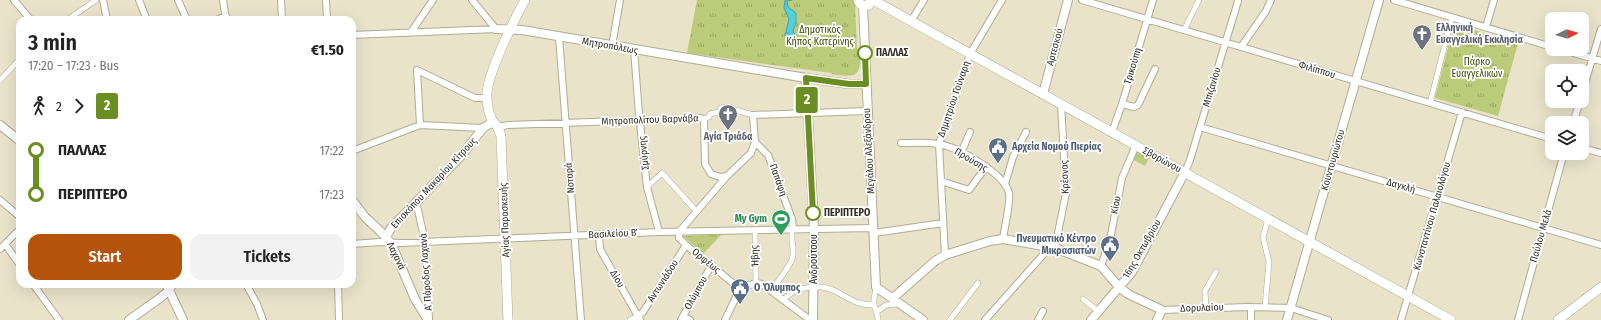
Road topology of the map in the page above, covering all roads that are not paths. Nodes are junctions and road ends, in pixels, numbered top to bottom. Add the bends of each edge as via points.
1 (14, 0) edge
2 (96, 0) edge
3 (103, 0) edge
4 (140, 0) edge
5 (178, 0) edge
6 (223, 0) edge
7 (280, 0) edge
8 (326, 0) edge
9 (433, 0) edge
10 (472, 0) edge
11 (526, 0) edge
12 (620, 0) edge
13 (872, 0) edge
14 (924, 0) edge
15 (1002, 0) edge
16 (1068, 0) edge
17 (1082, 0) edge
18 (1153, 0) edge
19 (1199, 0) edge
20 (1238, 0) edge
21 (1271, 0) edge
22 (1379, 0) edge
23 (1394, 0) edge
24 (1494, 0) edge
25 (861, 3) edge
26 (28, 16) edge
27 (72, 16) edge
28 (106, 16) edge
29 (146, 16) edge
30 (185, 16) edge
31 (226, 16) edge
32 (282, 16) edge
33 (327, 16) edge
34 (1452, 17) junction
35 (1147, 20) junction
36 (912, 21) junction
37 (1486, 27) junction
38 (510, 28) junction
39 (496, 29) junction
40 (1601, 29) edge
41 (1184, 30) junction
42 (411, 32) junction
43 (356, 35) edge
44 (559, 36) junction
45 (1226, 43) junction
46 (1545, 44) edge
47 (612, 46) junction
48 (1241, 47) junction
49 (634, 50) junction
50 (970, 54) junction
51 (1585, 56) edge
52 (1592, 58) junction
53 (1601, 61) edge
54 (16, 63) edge
55 (1589, 68) edge
56 (1155, 69) dead end
57 (806, 78) junction
58 (0, 80) edge
59 (1355, 81) junction
60 (866, 84) junction
61 (1043, 94) junction
62 (487, 98) junction
63 (1430, 103) junction
64 (1062, 104) junction
65 (1122, 104) junction
66 (867, 111) junction
67 (1462, 112) junction
68 (808, 113) junction
69 (753, 116) junction
70 (703, 119) junction
71 (640, 120) junction
72 (496, 124) junction
73 (565, 124) junction
74 (0, 125) edge
75 (420, 125) junction
76 (1200, 127) junction
77 (483, 128) junction
78 (970, 132) dead end
79 (1026, 132) dead end
80 (1112, 132) junction
81 (1545, 137) edge
82 (16, 138) edge
83 (755, 142) junction
84 (901, 143) dead end
85 (939, 144) junction
86 (1136, 145) junction
87 (356, 149) edge
88 (1589, 150) edge
89 (961, 153) junction
90 (1601, 153) edge
91 (1562, 160) edge
92 (1331, 166) junction
93 (986, 167) junction
94 (1185, 172) junction
95 (727, 176) junction
96 (941, 181) junction
97 (1005, 184) junction
98 (647, 187) junction
99 (1437, 197) junction
100 (0, 200) edge
101 (416, 201) junction
102 (356, 205) edge
103 (697, 212) junction
104 (16, 214) edge
105 (1268, 219) junction
106 (943, 223) junction
107 (793, 228) junction
108 (814, 228) junction
109 (1543, 228) junction
110 (755, 230) junction
111 (873, 230) junction
112 (659, 232) junction
113 (679, 232) junction
114 (16, 234) edge
115 (599, 235) junction
116 (575, 236) junction
117 (506, 238) junction
118 (1003, 239) junction
119 (388, 240) junction
120 (425, 242) junction
121 (1310, 242) junction
122 (356, 244) edge
123 (686, 245) junction
124 (1601, 245) edge
125 (3, 247) edge
126 (1053, 248) junction
127 (945, 255) junction
128 (16, 261) edge
129 (711, 266) junction
130 (1102, 266) junction
131 (1216, 272) dead end
132 (756, 283) junction
133 (978, 283) dead end
134 (876, 287) junction
135 (1119, 287) junction
136 (1601, 287) edge
137 (37, 288) edge
138 (168, 288) edge
139 (170, 288) edge
140 (248, 288) edge
141 (338, 288) edge
142 (739, 288) junction
143 (813, 288) junction
144 (771, 290) junction
145 (1409, 296) junction
146 (1083, 299) dead end
147 (783, 300) junction
148 (896, 300) junction
149 (874, 305) junction
150 (1251, 307) junction
151 (1265, 307) junction
152 (1206, 308) junction
153 (1291, 308) junction
154 (1162, 310) junction
155 (878, 311) junction
156 (1043, 311) dead end
157 (1098, 311) junction
158 (639, 318) edge
159 (682, 318) edge
160 (59, 320) edge
161 (129, 320) edge
162 (183, 320) edge
163 (262, 320) edge
164 (339, 320) edge
165 (429, 320) edge
166 (508, 320) edge
167 (581, 320) edge
168 (630, 320) edge
169 (690, 320) edge
170 (725, 320) edge
171 (811, 320) edge
172 (878, 320) edge
173 (923, 320) edge
174 (950, 320) edge
175 (985, 320) edge
176 (1038, 320) edge
177 (1091, 320) edge
178 (1157, 320) edge
179 (1251, 320) edge
180 (1287, 320) edge
181 (1328, 320) edge
182 (1401, 320) edge
183 (1452, 320) edge
184 (1518, 320) edge
185 (1558, 320) edge

1 - 26 street
2 - 27 street
3 - 28 street
4 - 29 street
5 - 30 street
6 - 31 street
7 - 32 street
8 - 33 street
9 - 42 street
10 - 39 street
11 - 38 main road
12 - 47 street
13 - 25 main road via 869,4
13 - 36 main road, Σβορώνου
14 - 36 street
15 - 50 street, Δημητρίου Γούναρη
16 - 61 street, Αρτεσκού
17 - 35 street, Φιλίππου
18 - 35 street, Τρικούπη
19 - 41 street
20 - 45 street, Μπιζανίου
21 - 48 street
22 - 59 street, Κουντουριώτου
23 - 34 street
24 - 37 street
25 - 60 street, Μεγάλου Αλεξάνδρου
34 - 37 street
34 - 63 street
35 - 41 street, Φιλίππου
35 - 65 street, Τρικούπη
36 - 50 main road, Σβορώνου
37 - 46 street
38 - 39 street, Μητροπόλεως
38 - 44 street, Μητροπόλεως
38 - 62 main road via 488,85
39 - 42 street, Μητροπόλεως
40 - 52 street
41 - 45 street, Φιλίππου
42 - 43 street, Μητροπόλεως
44 - 47 street, Μητροπόλεως
44 - 73 street, Νοταρά
45 - 48 street, Φιλίππου
45 - 76 street, Μπιζανίου
47 - 49 street, Μητροπόλεως
48 - 59 street, Φιλίππου
49 - 57 street, Μητροπόλεως
49 - 71 street, Σμύρνης
50 - 61 main road, Σβορώνου
50 - 85 street, Δημητρίου Γούναρη
51 - 52 street
52 - 53 street
52 - 55 street
54 - 58 street
56 - 65 street via 1138,105 1134,107
57 - 60 street, Μητροπόλεως
57 - 68 street, Ανδρούτσου
59 - 63 street, Φιλίππου
59 - 92 street, Κουντουριώτου
60 - 66 street, Μεγάλου Αλεξάνδρου
61 - 64 main road, Σβορώνου
62 - 72 main road
62 - 75 street via 474,98 417,70
63 - 67 street, Φιλίππου
64 - 80 main road, Σβορώνου
64 - 126 street, Κρέσνας via 1066,193
65 - 80 street, Τρικούπη
66 - 68 street, Μητροπολίτου Βαρνάβα
66 - 111 street, Μεγάλου Αλεξάνδρου
67 - 81 street, Φιλίππου
67 - 99 street, Κωνσταντίνου Παλαιολόγου
68 - 69 street, Μητροπολίτου Βαρνάβα
68 - 108 street, Ανδρούτσου
69 - 70 street, Μητροπολίτου Βαρνάβα via 725,107
69 - 83 street
70 - 71 street, Μητροπολίτου Βαρνάβα
70 - 95 street via 705,164 711,174
71 - 73 street, Μητροπολίτου Βαρνάβα
71 - 98 street, Σμύρνης
72 - 73 street, Μητροπολίτου Βαρνάβα
72 - 77 street, Επισκόπου Μακαρίου Κίτρους
72 - 117 main road, Αγίας Παρασκευής via 501,137
73 - 116 street, Νοταρά
74 - 82 street
75 - 77 street
75 - 87 street
76 - 92 street, Δαγκλή
76 - 94 street, Μπιζανίου
77 - 101 street, Επισκόπου Μακαρίου Κίτρους via 461,156
78 - 89 street
79 - 97 street via 1013,157
80 - 86 main road, Σβορώνου
83 - 95 street via 751,152
83 - 107 street, Παπάφη via 768,154 792,218
84 - 85 street, Προύσης
85 - 89 street, Προύσης
85 - 96 street, Δημητρίου Γούναρη
86 - 94 main road, Σβορώνου
86 - 130 street, Κίου via 1122,178 1110,240
88 - 90 street
89 - 93 street, Προύσης
91 - 109 street, Παύλου Μελά
92 - 99 street, Δαγκλή
92 - 121 street, Κουντουριώτου
93 - 96 street via 969,190
93 - 97 street, Προύσης
94 - 105 main road, Σβορώνου
94 - 135 street, 16ης Οκτωβρίου via 1132,272
95 - 103 street
96 - 106 street, Δημητρίου Γούναρη
97 - 118 street via 1010,195
98 - 103 street via 662,173
98 - 112 street, Σμύρνης
99 - 109 street, Δαγκλή
99 - 145 street, Κωνσταντίνου Παλαιολόγου
100 - 104 street
101 - 119 street, Επισκόπου Μακαρίου Κίτρους via 391,228
101 - 120 street, Α΄ Πάροδος Λαχανά
102 - 119 street, Λαχανά
103 - 113 street
105 - 121 main road, Σβορώνου
105 - 151 street via 1263,237 1269,262
106 - 111 street, Βασιλείου Β΄
106 - 127 street, Δημητρίου Γούναρη
107 - 108 street, Βασιλείου Β΄
107 - 110 street, Βασιλείου Β΄
107 - 144 street, Παπάφη via 792,260
108 - 111 street, Βασιλείου Β΄
108 - 143 street, Ανδρούτσου
109 - 124 street, Δαγκλή
109 - 184 street, Παύλου Μελά
110 - 113 street, Βασιλείου Β΄
110 - 132 street, Ήβης
111 - 134 street, Μεγάλου Αλεξάνδρου
112 - 113 street, Βασιλείου Β΄
112 - 115 street, Βασιλείου Β΄
113 - 123 street, Ορφέως via 679,238
114 - 125 street
115 - 116 street, Βασιλείου Β΄
115 - 158 street, Δίου via 600,249
116 - 117 street, Βασιλείου Β΄
116 - 167 street, Νοταρά
117 - 120 street, Βασιλείου Β΄
117 - 166 main road, Αγίας Παρασκευής
118 - 126 street
118 - 127 street
119 - 120 street, Βασιλείου Β΄
119 - 122 street, Βασιλείου Β΄
119 - 165 street, Λαχανά
120 - 165 street, Α΄ Πάροδος Λαχανά
121 - 145 main road, Σβορώνου
121 - 153 street, Κουντουριώτου
123 - 129 street, Ορφέως
123 - 158 street, Αντωνιάδου
125 - 128 street
126 - 130 street
126 - 175 street
127 - 148 street via 935,261
129 - 142 street, Ορφέως
129 - 159 street, Ολύμπου
130 - 135 street, Δορυλαίου
131 - 152 street via 1205,291
132 - 142 street
132 - 144 street
133 - 174 street
134 - 148 street
134 - 149 street, Μεγάλου Αλεξάνδρου
135 - 154 street, Δορυλαίου
135 - 157 street, 16ης Οκτωβρίου
136 - 185 main road
137 - 160 street
138 - 161 street via 160,298
139 - 162 street
140 - 163 street
141 - 164 street
142 - 170 street
143 - 147 street via 795,290
143 - 149 street via 828,288 854,302
143 - 171 street, Ανδρούτσου
144 - 147 street
145 - 182 street, Κωνσταντίνου Παλαιολόγου
145 - 183 main road, Σβορώνου
146 - 157 street
147 - 171 street
148 - 155 street via 897,304 886,305
148 - 173 street
149 - 155 street
150 - 151 street, Δορυλαίου
150 - 152 street, Δορυλαίου
150 - 179 street
151 - 153 street, Δορυλαίου
152 - 154 street, Δορυλαίου
153 - 180 street, Κουντουριώτου
153 - 181 street, Δορυλαίου
154 - 178 street
155 - 172 street
156 - 176 street
157 - 177 street, 16ης Οκτωβρίου
158 - 168 street
159 - 169 street

